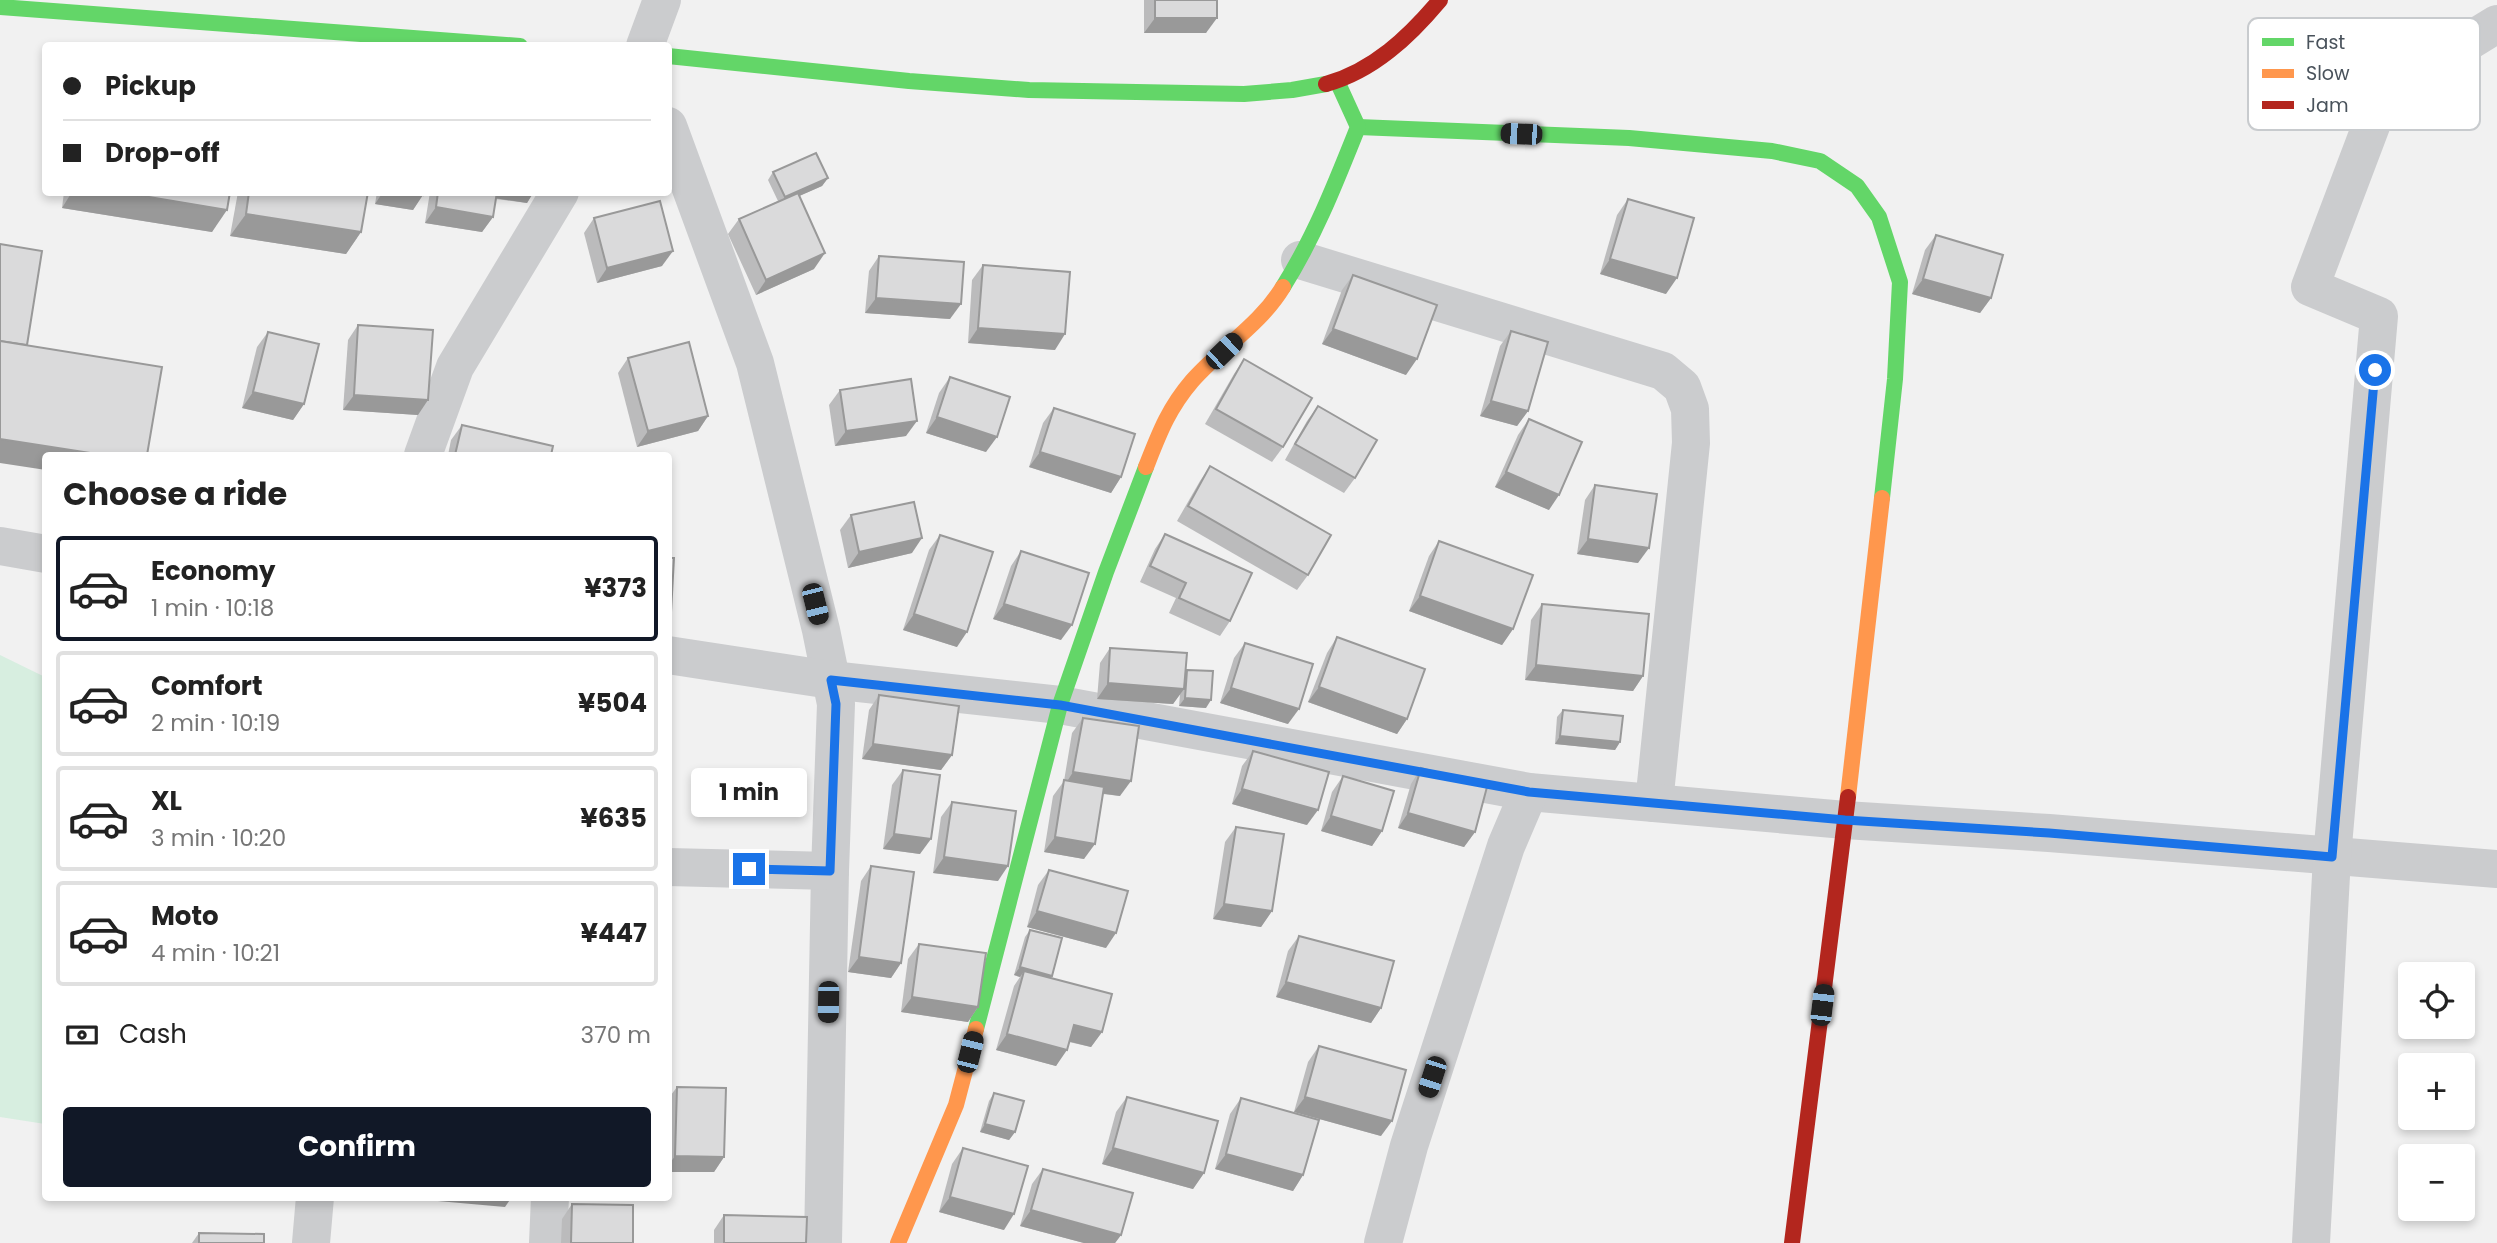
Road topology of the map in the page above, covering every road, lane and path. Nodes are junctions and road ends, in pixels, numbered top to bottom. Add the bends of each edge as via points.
1 (662, 0) edge
2 (1440, 0) edge
3 (0, 7) edge
4 (2497, 24) edge
5 (2480, 34) edge
6 (467, 42) edge
7 (646, 42) edge
8 (672, 56) edge
9 (1337, 81) junction
10 (1358, 127) junction
11 (2369, 130) edge
12 (672, 137) edge
13 (558, 196) edge
14 (1300, 260) junction
15 (424, 452) edge
16 (0, 546) edge
17 (42, 553) edge
18 (672, 655) edge
19 (831, 680) junction
20 (1060, 705) junction
21 (1529, 792) junction
22 (1654, 803) junction
23 (1845, 820) junction
24 (2332, 857) junction
25 (672, 867) edge
26 (2497, 869) edge
27 (830, 871) junction
28 (315, 1201) edge
29 (550, 1201) edge
30 (311, 1243) edge
31 (548, 1243) edge
32 (823, 1243) edge
33 (898, 1243) edge
34 (1383, 1243) edge
35 (1792, 1243) edge
36 (2311, 1243) edge

1 - 7 street
2 - 9 street via 1369,66
3 - 6 street
4 - 5 street
8 - 9 street via 1072,92 1260,93
9 - 10 street
10 - 14 street
10 - 23 street via 1629,138 1772,151 1820,161 1857,186 1879,216 1900,282 1895,379
11 - 24 street via 2311,287 2379,316
12 - 19 street via 755,363
13 - 15 street via 455,367
14 - 20 street via 1272,305 1193,380 1165,418
14 - 22 street via 1663,371 1682,387 1690,409 1691,443
16 - 17 street
18 - 19 street
19 - 20 street
19 - 27 street via 836,704
20 - 21 street
20 - 33 street via 956,1105
21 - 22 street
21 - 34 street via 1502,859 1409,1146
22 - 23 street
23 - 24 street
23 - 35 street
24 - 26 street
24 - 36 street
25 - 27 street
27 - 32 street
28 - 30 street
29 - 31 street

